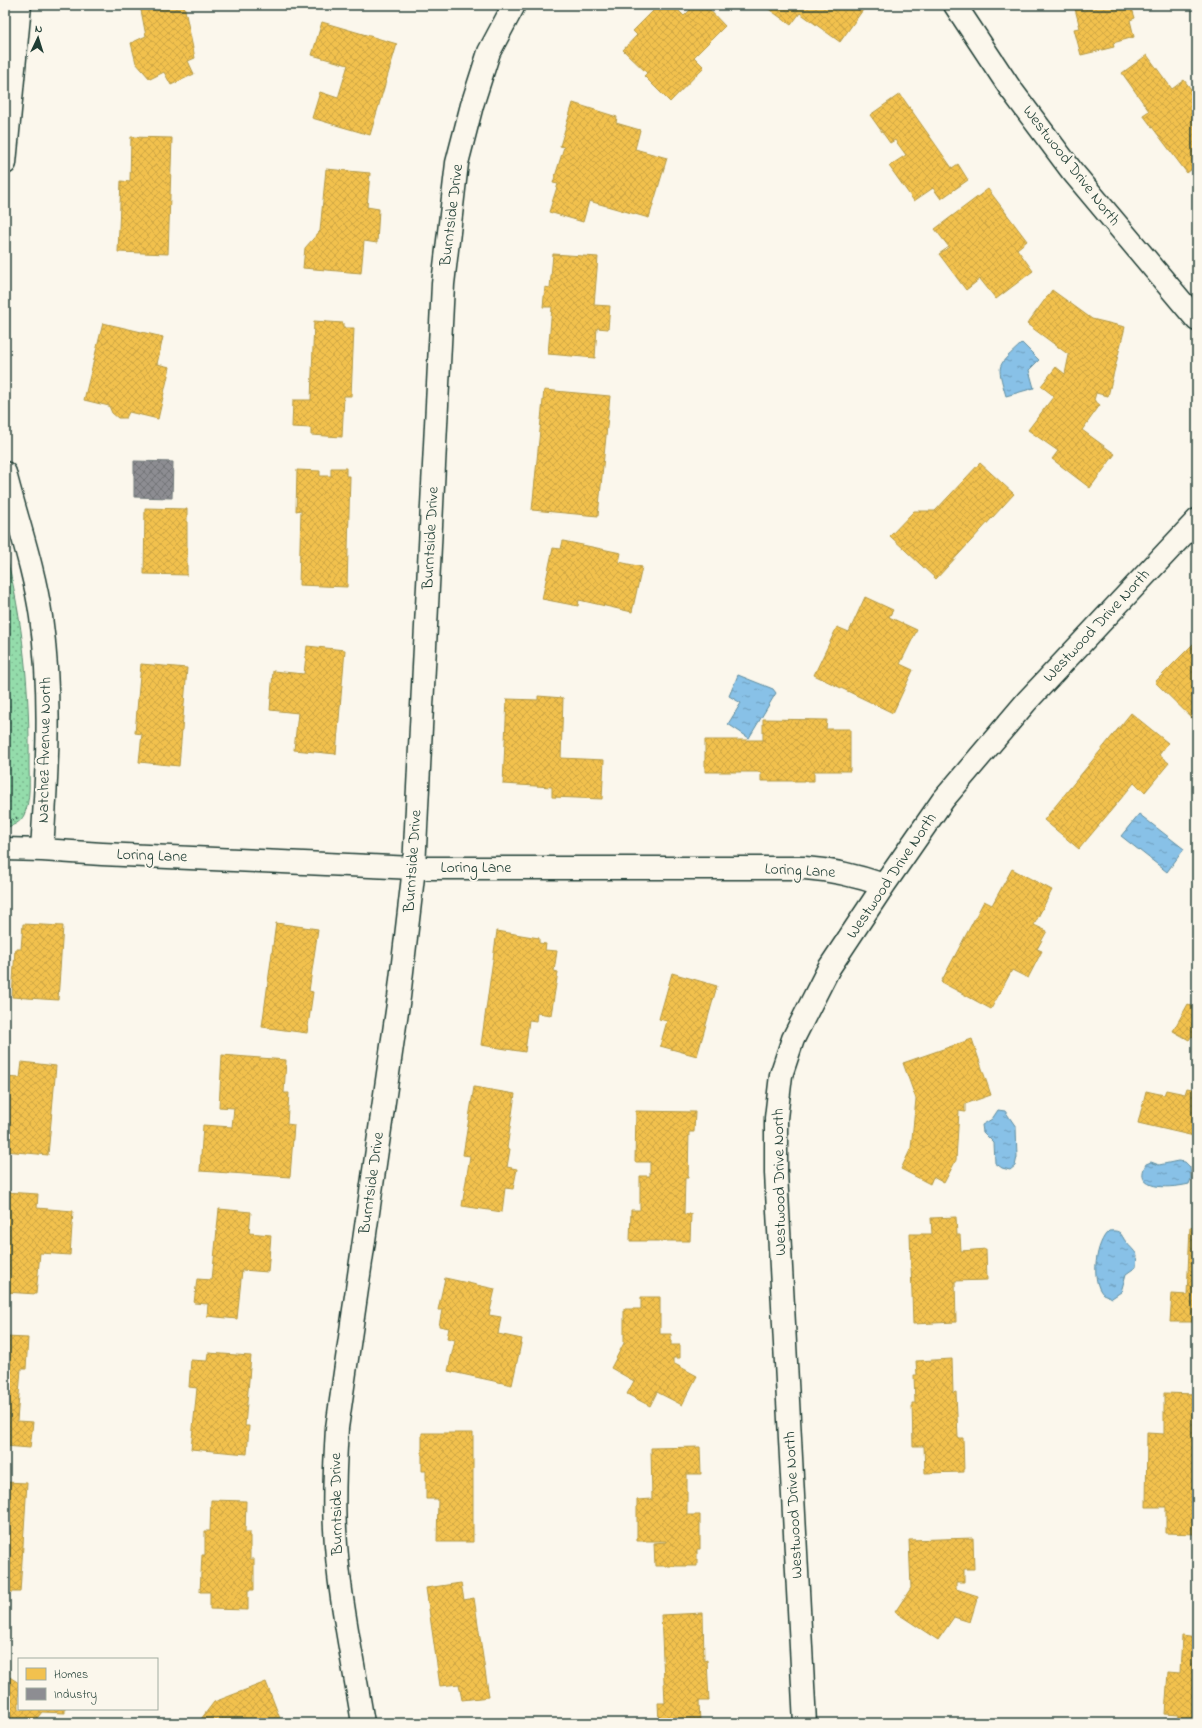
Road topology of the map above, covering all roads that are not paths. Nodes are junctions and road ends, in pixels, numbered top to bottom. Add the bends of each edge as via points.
1 (514, 5) edge
2 (955, 5) edge
3 (15, 12) edge
4 (5, 163) edge
5 (1197, 320) edge
6 (5, 473) edge
7 (1197, 520) edge
8 (5, 849) edge
9 (42, 850) junction
10 (414, 868) junction
11 (884, 885) junction
12 (363, 1723) edge
13 (805, 1723) edge

1 - 10 street, Burntside Drive via 489,52 457,163 443,284
2 - 5 street, Westwood Drive North via 1010,88 1072,171
3 - 4 street
6 - 9 street, Natchez Avenue North via 26,550 42,624 48,684 48,743
7 - 11 street, Westwood Drive North via 1027,700 943,800
8 - 9 street
9 - 10 street, Loring Lane
10 - 11 street, Loring Lane via 805,868 856,875
10 - 12 street, Burntside Drive via 399,997 337,1428 335,1530 341,1588
11 - 13 street, Westwood Drive North via 829,968 793,1039 782,1076 776,1118 776,1173

